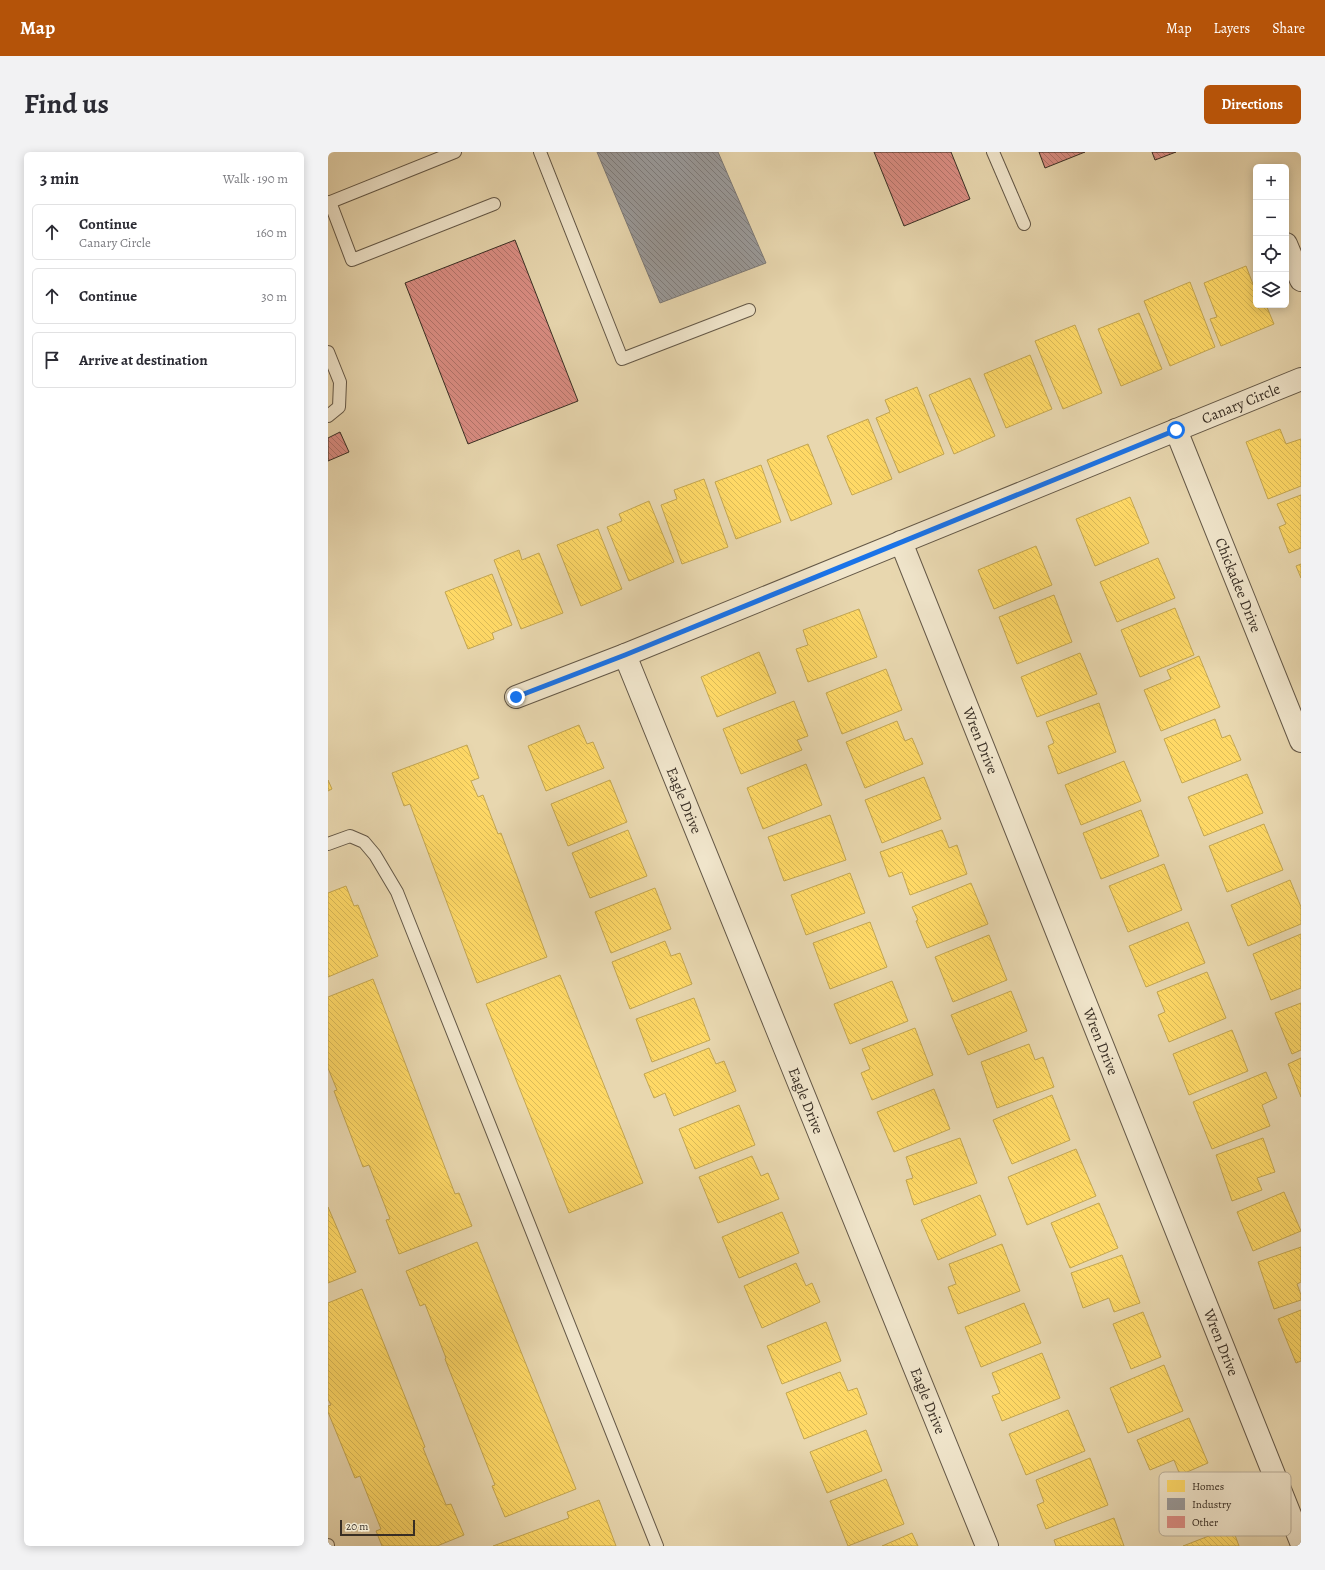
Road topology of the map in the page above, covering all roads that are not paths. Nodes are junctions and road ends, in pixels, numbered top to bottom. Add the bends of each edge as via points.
1 (456, 152) edge
2 (540, 152) edge
3 (993, 152) edge
4 (329, 203) edge
5 (494, 204) dead end
6 (1024, 224) dead end
7 (1289, 251) edge
8 (1301, 280) edge
9 (749, 310) dead end
10 (328, 352) edge
11 (1301, 379) edge
12 (328, 416) edge
13 (1176, 430) junction
14 (900, 542) junction
15 (625, 655) junction
16 (516, 697) dead end
17 (1301, 741) edge
18 (328, 844) edge
19 (1273, 1472) edge
20 (1291, 1517) edge
21 (1301, 1542) edge
22 (657, 1546) edge
23 (987, 1546) edge

1 - 4 lane
2 - 9 lane via 622,359
3 - 6 lane
4 - 5 lane via 352,260
7 - 8 street
10 - 12 lane via 340,382 338,407
11 - 13 street, Canary Circle
13 - 14 street, Canary Circle
13 - 17 street, Chickadee Drive
14 - 15 street, Canary Circle
14 - 19 street, Wren Drive
15 - 16 street, Canary Circle
15 - 23 street, Eagle Drive
18 - 22 lane via 350,836 364,842 375,855 397,892
20 - 21 street, Wren Drive

